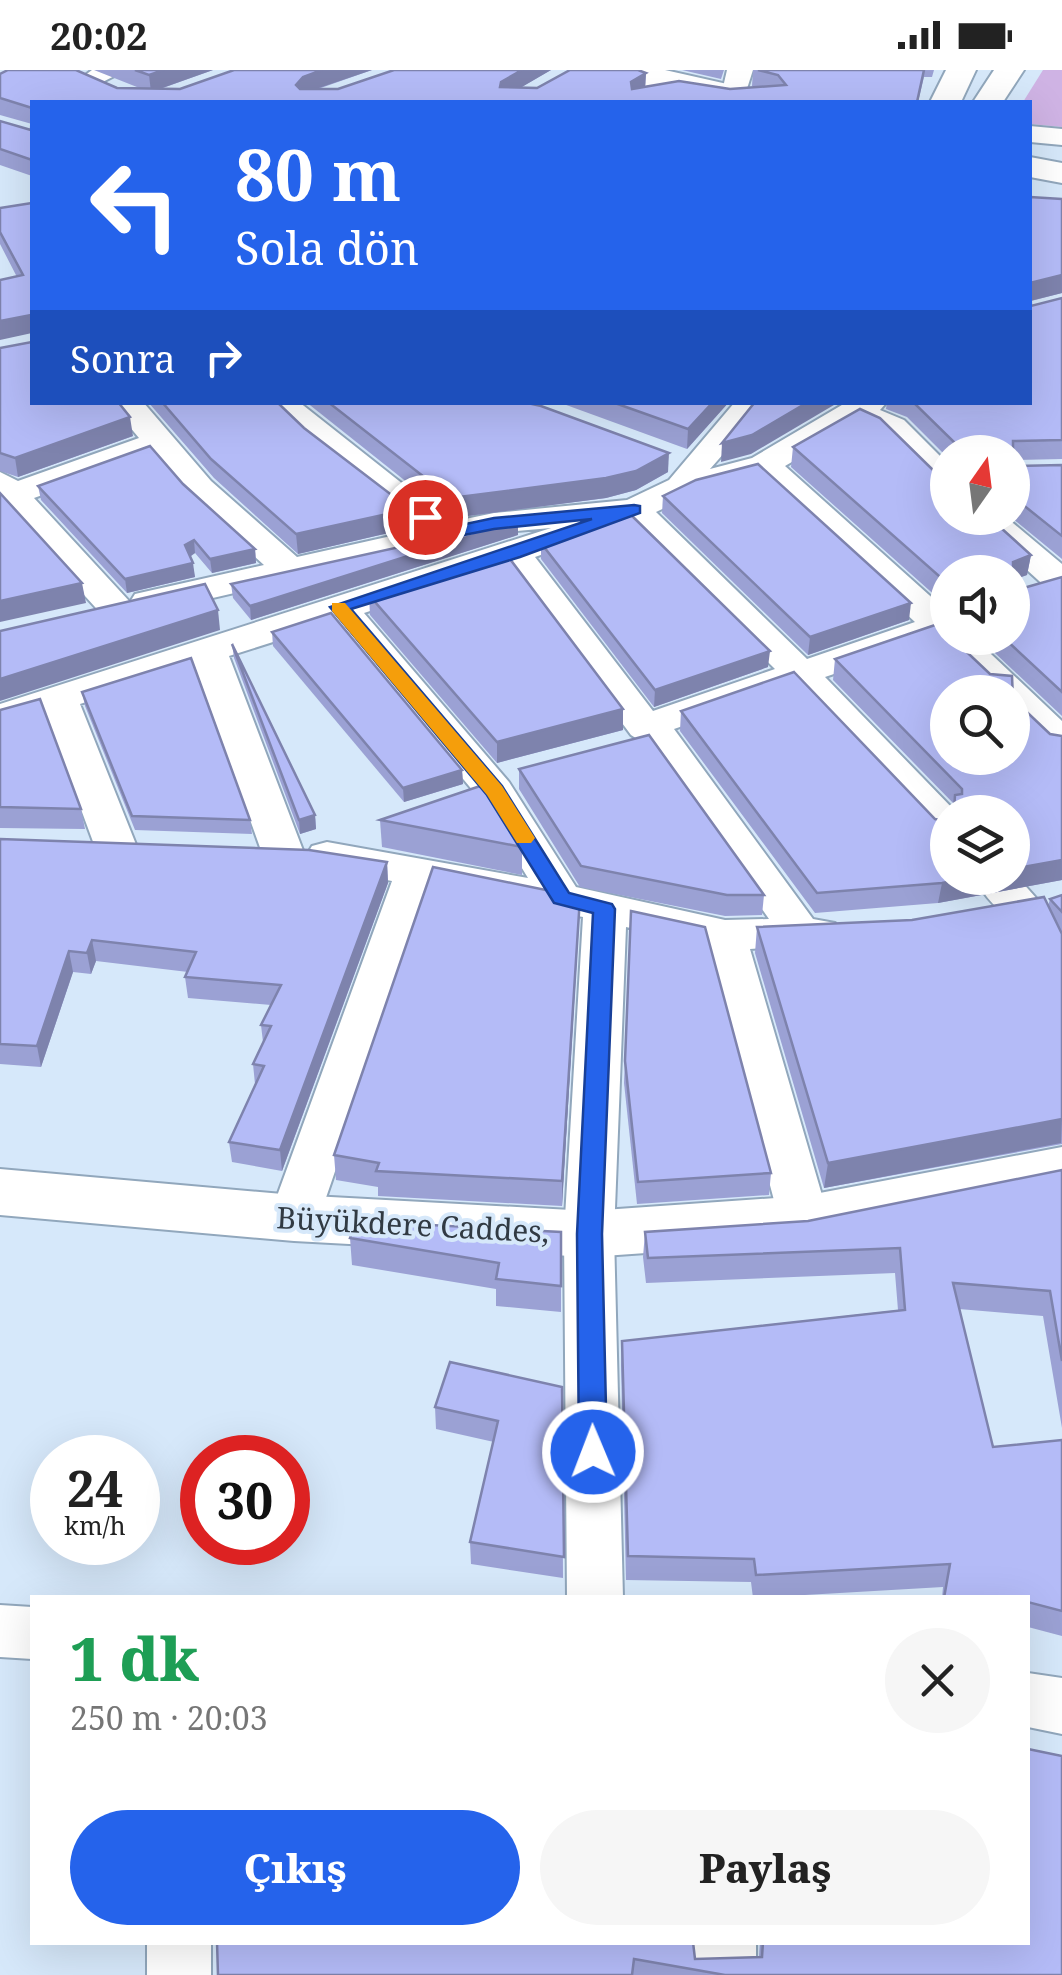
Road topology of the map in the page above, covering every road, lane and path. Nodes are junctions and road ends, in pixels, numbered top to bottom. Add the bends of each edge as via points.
1 (62, 70) edge
2 (636, 70) edge
3 (1009, 70) edge
4 (103, 75) edge
5 (676, 84) junction
6 (746, 90) edge
7 (126, 95) edge
8 (648, 100) edge
9 (989, 100) edge
10 (1032, 134) edge
11 (1062, 137) edge
12 (1032, 156) edge
13 (1062, 162) edge
14 (1032, 167) edge
15 (1062, 173) edge
16 (126, 405) edge
17 (283, 405) edge
18 (750, 405) edge
19 (864, 407) edge
20 (156, 444) junction
21 (660, 454) edge
22 (764, 465) junction
23 (930, 466) edge
24 (688, 477) junction
25 (4, 492) edge
26 (634, 510) junction
27 (444, 534) junction
28 (1003, 535) edge
29 (514, 553) junction
30 (289, 569) junction
31 (1049, 584) edge
32 (339, 607) junction
33 (118, 610) junction
34 (930, 614) edge
35 (80, 619) edge
36 (930, 634) edge
37 (209, 652) junction
38 (973, 655) edge
39 (802, 675) junction
40 (992, 675) edge
41 (59, 698) junction
42 (1030, 712) edge
43 (0, 716) edge
44 (641, 736) junction
45 (1062, 743) edge
46 (930, 809) edge
47 (384, 828) edge
48 (115, 848) edge
49 (280, 853) junction
50 (417, 870) junction
51 (1043, 902) edge
52 (583, 903) junction
53 (966, 917) edge
54 (853, 931) edge
55 (802, 934) junction
56 (725, 935) junction
57 (1062, 1168) edge
58 (0, 1192) edge
59 (294, 1218) junction
60 (804, 1218) junction
61 (589, 1234) junction
62 (596, 1595) edge
63 (0, 1631) edge
64 (30, 1634) edge
65 (1030, 1700) edge
66 (1062, 1706) edge
67 (179, 1945) edge
68 (724, 1945) edge
69 (179, 1975) edge
70 (724, 1975) edge

1 - 4 street
2 - 5 street
3 - 9 street
4 - 7 street
5 - 6 street
5 - 8 street
10 - 11 street
12 - 13 street
14 - 15 street
16 - 20 street
17 - 27 street via 319,441 407,500
18 - 24 street
19 - 22 street
19 - 23 street
20 - 25 street
20 - 30 street
21 - 24 street
22 - 24 street
22 - 34 street
24 - 26 street
25 - 33 street
26 - 27 street
26 - 29 street
26 - 39 street
27 - 30 street
28 - 31 street
29 - 32 street
29 - 44 street
30 - 33 street
32 - 37 street
32 - 52 street
33 - 35 street
36 - 39 street
37 - 41 street
37 - 49 street
38 - 40 street
39 - 44 street via 722,697
39 - 46 street
41 - 43 street
41 - 48 street
42 - 45 street
44 - 55 street
47 - 49 street
49 - 50 street
50 - 52 street
50 - 59 street
51 - 53 street
52 - 56 street
52 - 61 street
54 - 55 street
55 - 56 street
56 - 60 street
57 - 60 street, Büyükdere Caddes,
58 - 59 street, Büyükdere Caddes,
59 - 61 street, Büyükdere Caddes,
60 - 61 street, Büyükdere Caddes,
61 - 62 street
63 - 64 street
65 - 66 street
67 - 69 street
68 - 70 street

